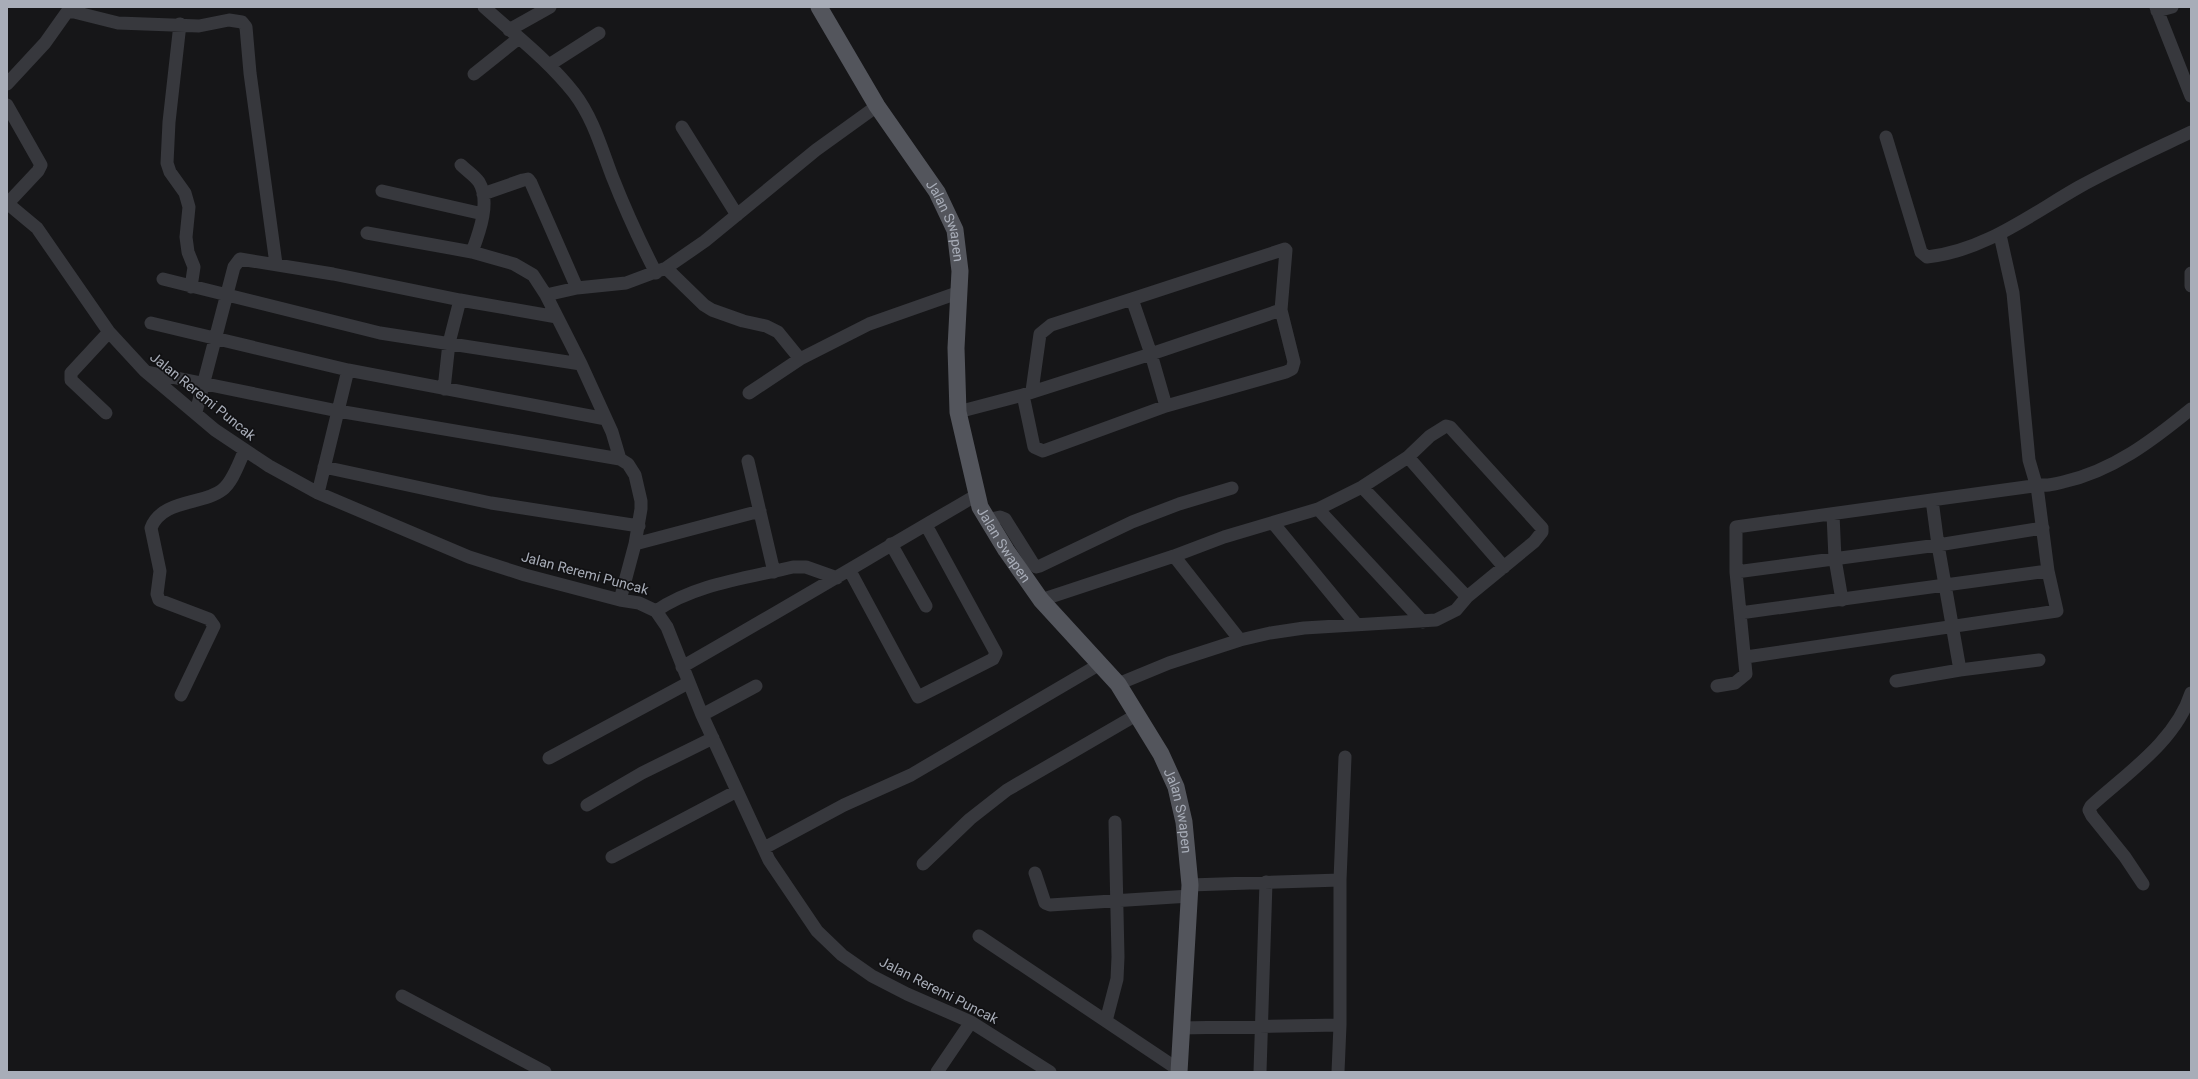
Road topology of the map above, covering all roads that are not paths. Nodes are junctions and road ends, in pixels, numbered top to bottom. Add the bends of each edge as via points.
1 (484, 7) edge
2 (550, 7) edge
3 (819, 7) edge
4 (2172, 7) edge
5 (2157, 9) edge
6 (180, 24) junction
7 (509, 30) junction
8 (600, 33) dead end
9 (519, 38) junction
10 (549, 65) junction
11 (474, 74) dead end
12 (7, 84) edge
13 (2191, 96) edge
14 (7, 105) edge
15 (877, 106) junction
16 (682, 127) dead end
17 (2191, 132) edge
18 (1886, 136) dead end
19 (460, 165) dead end
20 (382, 191) dead end
21 (483, 194) junction
22 (8, 203) edge
23 (482, 214) junction
24 (737, 215) junction
25 (367, 233) dead end
26 (2000, 235) junction
27 (472, 252) junction
28 (276, 264) junction
29 (661, 271) junction
30 (2191, 272) edge
31 (163, 279) dead end
32 (2191, 286) edge
33 (191, 287) junction
34 (577, 288) junction
35 (960, 292) junction
36 (227, 295) junction
37 (546, 295) junction
38 (1132, 299) junction
39 (460, 300) junction
40 (1281, 310) junction
41 (557, 317) junction
42 (151, 323) dead end
43 (109, 332) junction
44 (215, 339) junction
45 (450, 343) junction
46 (1151, 354) junction
47 (800, 359) junction
48 (581, 364) junction
49 (348, 370) junction
50 (145, 372) junction
51 (204, 382) junction
52 (444, 389) junction
53 (749, 393) dead end
54 (1027, 393) junction
55 (1166, 406) junction
56 (2191, 409) edge
57 (338, 411) junction
58 (196, 412) junction
59 (958, 412) junction
60 (106, 413) dead end
61 (606, 419) junction
62 (245, 450) junction
63 (1408, 457) junction
64 (620, 459) junction
65 (748, 461) dead end
66 (324, 467) junction
67 (2038, 486) junction
68 (1362, 487) junction
69 (1232, 488) dead end
70 (318, 493) junction
71 (975, 496) junction
72 (1932, 500) junction
73 (1318, 509) junction
74 (760, 511) junction
75 (1833, 514) junction
76 (986, 520) junction
77 (1273, 523) junction
78 (926, 525) junction
79 (639, 526) junction
80 (2043, 528) junction
81 (635, 544) junction
82 (891, 544) junction
83 (1938, 545) junction
84 (1174, 556) junction
85 (1835, 559) junction
86 (1504, 567) junction
87 (850, 571) junction
88 (2048, 571) junction
89 (774, 572) junction
90 (1736, 572) junction
91 (837, 578) junction
92 (1946, 586) junction
93 (1467, 597) junction
94 (620, 600) junction
95 (1041, 600) junction
96 (1842, 600) junction
97 (926, 606) dead end
98 (656, 611) junction
99 (1740, 613) junction
100 (1423, 622) junction
101 (1357, 625) junction
102 (1952, 627) junction
103 (1240, 640) junction
104 (1746, 657) junction
105 (2039, 660) dead end
106 (1100, 664) junction
107 (682, 667) junction
108 (1960, 670) junction
109 (1896, 680) dead end
110 (688, 683) junction
111 (1118, 684) junction
112 (756, 686) dead end
113 (1717, 686) dead end
114 (2191, 693) edge
115 (182, 695) dead end
116 (1138, 714) junction
117 (702, 715) junction
118 (713, 738) junction
119 (1345, 757) dead end
120 (549, 758) dead end
121 (737, 791) junction
122 (587, 805) dead end
123 (1115, 822) dead end
124 (764, 848) junction
125 (612, 857) dead end
126 (923, 864) dead end
127 (1035, 873) dead end
128 (1340, 880) junction
129 (1266, 882) junction
130 (2143, 884) dead end
131 (1190, 891) junction
132 (1117, 900) junction
133 (979, 936) dead end
134 (402, 996) dead end
135 (1106, 1020) junction
136 (971, 1022) junction
137 (1340, 1025) junction
138 (1262, 1026) junction
139 (1181, 1028) junction
140 (1179, 1071) edge
141 (545, 1072) edge
142 (937, 1072) edge
143 (1050, 1072) edge
144 (1260, 1072) edge
145 (1338, 1072) edge

1 - 7 street
2 - 7 street
3 - 15 main road, Jalan Swapen
4 - 5 street
5 - 13 street
6 - 12 street via 118,23 67,12 45,43
6 - 28 street via 199,26 239,20 246,26
6 - 33 street via 167,163 185,193 189,207 186,237 194,267
7 - 9 street
8 - 10 street
9 - 10 street
9 - 11 street
10 - 29 street via 575,94 593,123 612,177 641,243
14 - 22 street via 41,165
15 - 24 street via 816,150
15 - 35 main road, Jalan Swapen via 948,212 959,252
16 - 24 street
17 - 26 street via 2111,170
18 - 26 street via 1898,183 1923,255 1933,256
19 - 21 street via 476,178
20 - 23 street
21 - 23 street
21 - 34 street via 523,180 531,183
22 - 43 street, Jalan Reremi Puncak via 37,228
23 - 27 street
24 - 29 street
25 - 27 street
26 - 67 street via 2013,293 2029,460 2034,481
27 - 37 street via 523,268 533,275
28 - 36 street via 240,258 234,267
28 - 39 street
29 - 34 street via 626,282
29 - 47 street via 712,310 778,332
30 - 32 street
31 - 33 street
33 - 36 street
34 - 37 street
35 - 47 street via 869,324
35 - 59 main road, Jalan Swapen via 956,348
36 - 44 street
36 - 45 street via 380,333
37 - 41 street
38 - 40 street via 1283,248 1286,250
38 - 46 street
38 - 54 street via 1051,325 1043,330
39 - 41 street
39 - 45 street
40 - 46 street
40 - 55 street via 1293,355 1292,369
41 - 48 street
42 - 44 street
43 - 50 street, Jalan Reremi Puncak
43 - 60 street via 70,377
44 - 49 street
44 - 51 street
45 - 48 street
45 - 52 street
46 - 54 street
46 - 55 street
47 - 53 street
48 - 61 street
49 - 52 street
49 - 57 street
50 - 51 street
50 - 58 street, Jalan Reremi Puncak
51 - 57 street
51 - 58 street
52 - 61 street
54 - 55 street via 1034,447 1039,451
54 - 59 street
56 - 67 street via 2156,438 2108,465 2073,480
57 - 64 street
57 - 66 street
58 - 62 street, Jalan Reremi Puncak
59 - 71 main road, Jalan Swapen
61 - 64 street
62 - 70 street, Jalan Reremi Puncak
62 - 115 street via 224,489 183,503 158,518 151,528 160,571 159,600 209,619 214,626
63 - 68 street
63 - 86 street
63 - 86 street via 1441,428 1450,427 1540,524 1540,536
64 - 79 street via 628,464 635,475 641,501
65 - 74 street
66 - 70 street
66 - 79 street via 491,504
67 - 72 street
67 - 80 street
68 - 73 street
68 - 93 street
69 - 76 street via 1132,522 1036,567 1005,519 998,517
70 - 94 street, Jalan Reremi Puncak via 469,557
71 - 76 main road, Jalan Swapen
71 - 78 street
72 - 75 street
72 - 83 street
73 - 77 street
73 - 100 street
74 - 81 street
74 - 89 street
75 - 85 street
75 - 90 street via 1736,527
76 - 95 main road, Jalan Swapen
77 - 84 street via 1224,537
77 - 101 street
78 - 82 street
78 - 87 street via 996,653 993,659 918,697
79 - 81 street
80 - 83 street
80 - 88 street
81 - 94 street
82 - 87 street
82 - 97 street
83 - 85 street
83 - 92 street
84 - 95 street
84 - 103 street
85 - 90 street
85 - 96 street
86 - 93 street
87 - 91 street
88 - 92 street
88 - 102 street via 2057,611
89 - 91 street via 799,566
89 - 98 street via 688,594 670,601
90 - 99 street
91 - 107 street
92 - 96 street
92 - 102 street
93 - 100 street via 1447,616
94 - 98 street, Jalan Reremi Puncak via 639,603
95 - 106 main road, Jalan Swapen
96 - 99 street
98 - 107 street, Jalan Reremi Puncak via 667,627
99 - 104 street
100 - 101 street
101 - 103 street via 1304,628
102 - 104 street
102 - 108 street
103 - 111 street via 1169,663
104 - 113 street via 1746,674 1743,678 1735,683
105 - 108 street
106 - 111 main road, Jalan Swapen
106 - 124 street via 911,775 844,805
107 - 110 street, Jalan Reremi Puncak
108 - 109 street
110 - 117 street, Jalan Reremi Puncak
110 - 120 street
111 - 116 main road, Jalan Swapen
112 - 117 street
114 - 130 street via 2178,720 2163,739 2090,806 2092,816
116 - 126 street via 1007,790 970,819
116 - 131 main road, Jalan Swapen via 1164,759 1176,787 1184,822
117 - 118 street, Jalan Reremi Puncak
118 - 121 street, Jalan Reremi Puncak
118 - 122 street
119 - 128 street
121 - 124 street, Jalan Reremi Puncak
121 - 125 street
123 - 132 street
124 - 136 street, Jalan Reremi Puncak via 804,915 842,955 872,976
127 - 132 street via 1047,904
128 - 129 street
128 - 137 street
129 - 131 street
129 - 138 street
131 - 132 street
131 - 139 main road, Jalan Swapen
132 - 135 street via 1117,979
133 - 135 street
134 - 141 street
135 - 140 street
136 - 142 street
136 - 143 street, Jalan Reremi Puncak
137 - 138 street
137 - 145 street
138 - 139 street
138 - 144 street
139 - 140 main road, Jalan Swapen

